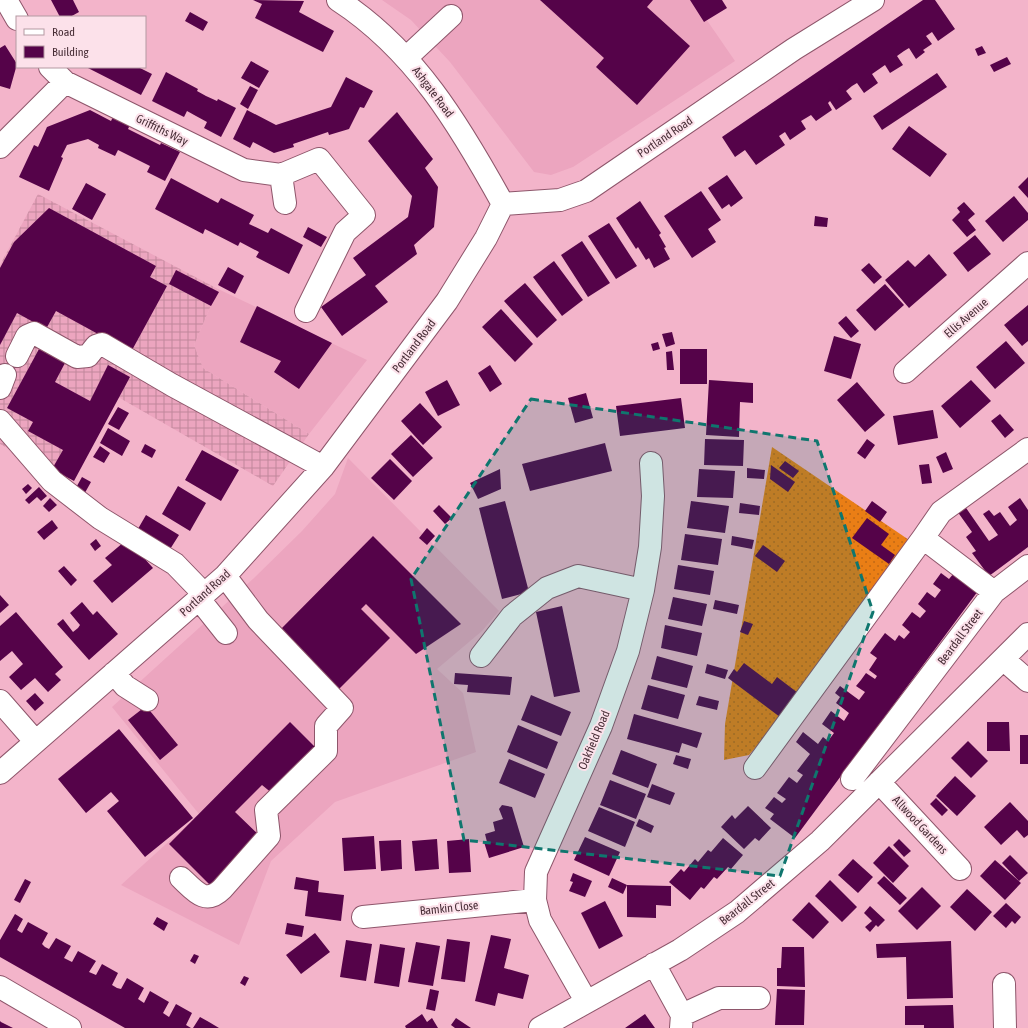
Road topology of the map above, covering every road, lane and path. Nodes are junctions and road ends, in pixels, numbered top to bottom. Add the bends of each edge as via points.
1 (6, 0) edge
2 (338, 0) edge
3 (873, 0) edge
4 (451, 16) dead end
5 (16, 17) edge
6 (407, 57) junction
7 (51, 68) edge
8 (65, 82) junction
9 (0, 147) edge
10 (281, 175) junction
11 (285, 203) dead end
12 (503, 204) junction
13 (1028, 263) edge
14 (306, 311) dead end
15 (17, 356) dead end
16 (905, 372) dead end
17 (0, 421) edge
18 (1028, 449) edge
19 (651, 463) dead end
20 (324, 467) junction
21 (923, 538) junction
22 (1028, 566) edge
23 (225, 576) junction
24 (643, 590) junction
25 (994, 592) junction
26 (201, 596) junction
27 (226, 633) dead end
28 (1028, 634) edge
29 (481, 656) dead end
30 (1003, 659) junction
31 (114, 673) junction
32 (1028, 681) edge
33 (147, 700) dead end
34 (0, 702) edge
35 (900, 715) junction
36 (924, 737) junction
37 (35, 742) junction
38 (756, 768) dead end
39 (0, 772) edge
40 (852, 779) dead end
41 (879, 782) junction
42 (960, 869) dead end
43 (181, 878) dead end
44 (535, 900) junction
45 (362, 917) dead end
46 (654, 964) junction
47 (1004, 984) dead end
48 (0, 987) edge
49 (759, 998) dead end
50 (586, 1001) junction
51 (681, 1022) edge
52 (70, 1028) edge
53 (540, 1028) edge
54 (1005, 1028) edge

1 - 5 street
2 - 6 street, Ashgate Road via 377,29
3 - 12 street, Portland Road via 794,49 586,191 560,200
4 - 6 street
6 - 12 street, Ashgate Road via 446,106
7 - 8 street, Griffiths Way
8 - 9 street
8 - 10 street, Griffiths Way via 244,170
10 - 11 street
10 - 14 street via 319,159 364,215 345,232
12 - 20 street, Portland Road via 486,238 447,301
13 - 16 street, Ellis Avenue
15 - 20 street via 27,336 34,333 77,357 88,356 96,346 102,344
17 - 26 street via 52,481 100,518 175,564
18 - 21 street via 941,512
19 - 24 street, Oakfield Road via 653,496 650,547
20 - 23 street, Portland Road
21 - 25 street
21 - 38 street
22 - 25 street, Beardall Street
23 - 26 street, Portland Road
23 - 43 street via 258,620 342,708 326,726 326,751 266,810 269,836 222,890 215,896 201,896
24 - 29 street via 578,576 547,588 512,616
24 - 44 street, Oakfield Road via 628,652 601,726 536,872
25 - 35 street, Beardall Street
26 - 27 street
26 - 31 street, Portland Road
28 - 30 street, Beardall Street
30 - 32 street
30 - 36 street, Beardall Street
31 - 33 street via 125,686
31 - 37 street, Portland Road
34 - 37 street
35 - 36 street
35 - 40 street, Beardall Street
36 - 41 street, Beardall Street
37 - 39 street, Portland Road
41 - 42 street, Allwood Gardens
41 - 46 street, Beardall Street via 820,841 737,912
44 - 45 street, Bamkin Close
44 - 50 street, Oakfield Road via 540,920
46 - 50 street, Beardall Street
46 - 51 street
47 - 54 street
48 - 52 street
49 - 51 street via 719,998
50 - 53 street, Beardall Street

